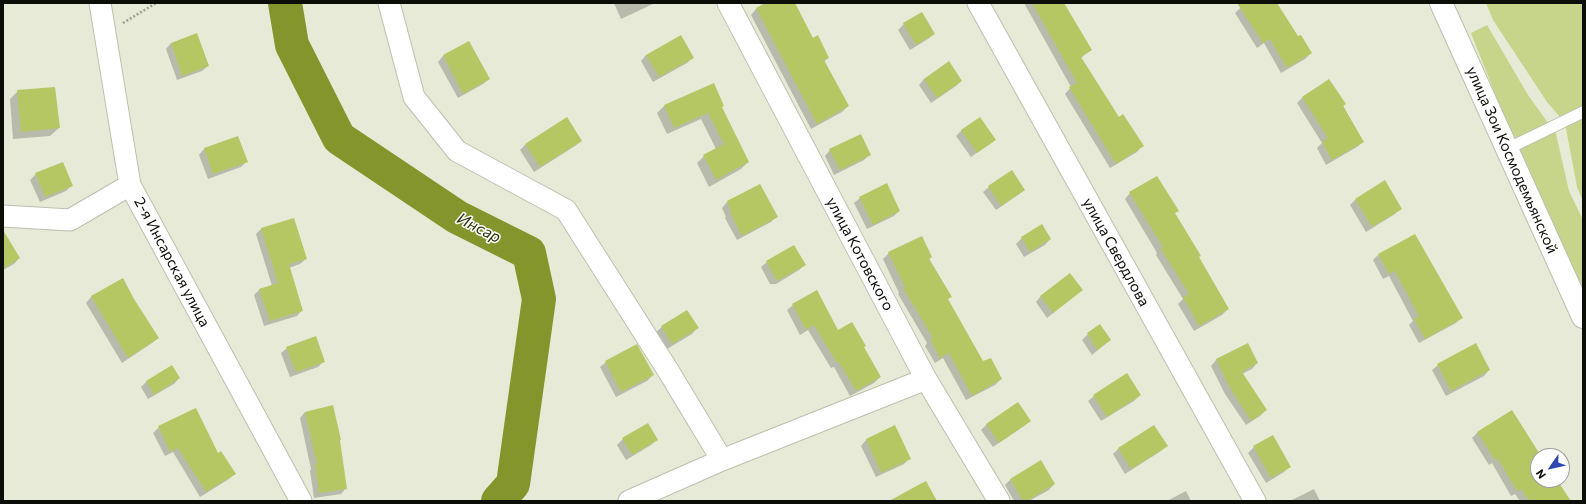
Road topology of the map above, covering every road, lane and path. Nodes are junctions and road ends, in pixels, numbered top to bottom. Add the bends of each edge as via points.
1 (100, 3) edge
2 (156, 3) edge
3 (388, 3) edge
4 (728, 3) edge
5 (978, 3) edge
6 (1440, 3) edge
7 (106, 34) junction
8 (1583, 112) edge
9 (1507, 149) junction
10 (130, 185) junction
11 (3, 216) edge
12 (1583, 317) edge
13 (926, 379) junction
14 (722, 460) junction
15 (301, 501) edge
16 (629, 501) edge
17 (999, 501) edge
18 (1255, 501) edge

1 - 7 street, 2-я Инсарская улица
2 - 7 path
3 - 14 street via 414,97 456,151 566,210
4 - 13 street, улица Котовского
5 - 18 street, улица Свердлова
6 - 9 street, улица Зои Космодемьянской
7 - 10 street, 2-я Инсарская улица
8 - 9 lane
9 - 12 street, улица Зои Космодемьянской
10 - 11 street via 70,220
10 - 15 street, 2-я Инсарская улица
13 - 14 street
13 - 17 street, улица Котовского
14 - 16 street

